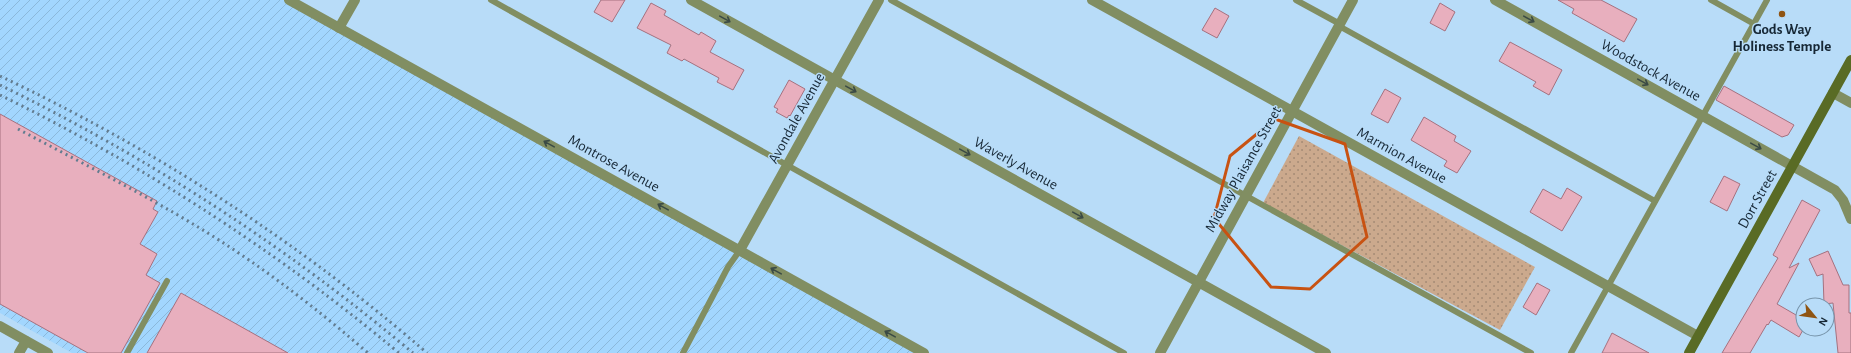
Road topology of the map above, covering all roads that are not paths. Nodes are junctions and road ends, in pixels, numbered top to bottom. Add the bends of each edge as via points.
1 (289, 0) edge
2 (355, 0) edge
3 (491, 0) edge
4 (691, 0) edge
5 (879, 0) edge
6 (891, 0) edge
7 (1092, 0) edge
8 (1296, 0) edge
9 (1353, 0) edge
10 (1495, 0) edge
11 (1711, 0) edge
12 (1767, 0) edge
13 (1754, 24) junction
14 (1339, 25) junction
15 (339, 28) junction
16 (1851, 60) edge
17 (834, 79) junction
18 (1833, 93) junction
19 (1851, 103) edge
20 (1292, 111) junction
21 (1702, 116) junction
22 (787, 165) junction
23 (1792, 166) junction
24 (1245, 197) junction
25 (1655, 201) junction
26 (1851, 219) edge
27 (740, 250) junction
28 (167, 281) dead end
29 (1198, 282) junction
30 (1608, 286) junction
31 (0, 326) edge
32 (1698, 336) junction
33 (26, 341) junction
34 (19, 353) edge
35 (48, 353) edge
36 (127, 353) edge
37 (683, 353) edge
38 (924, 353) edge
39 (1124, 353) edge
40 (1160, 353) edge
41 (1326, 353) edge
42 (1531, 353) edge
43 (1571, 353) edge
44 (1689, 353) edge

1 - 15 street, Montrose Avenue
2 - 15 street
3 - 22 lane
4 -> 17 street, Waverly Avenue
5 - 17 street, Avondale Avenue
6 - 24 lane
7 - 20 street, Marmion Avenue
8 - 14 lane
9 - 14 street, Midway Plaisance Street
10 -> 21 street, Woodstock Avenue
11 - 13 lane
12 - 13 lane
13 - 21 lane
14 - 20 street, Midway Plaisance Street
14 - 25 lane
27 -> 15 street, Montrose Avenue
16 - 18 main road, Dorr Street
17 - 22 street, Avondale Avenue
17 -> 29 street, Waverly Avenue
18 - 19 street
18 - 23 main road, Dorr Street
20 - 24 street, Midway Plaisance Street
20 - 30 street, Marmion Avenue
21 -> 23 street, Woodstock Avenue
21 - 25 lane
22 - 27 street, Avondale Avenue
22 - 39 lane
23 - 26 street, Woodstock Avenue via 1835,190
23 - 32 main road, Dorr Street
24 - 29 street, Midway Plaisance Street
24 - 42 lane
25 - 30 lane
27 - 37 lane via 728,267
38 -> 27 street, Montrose Avenue
28 - 36 lane
29 - 40 street, Midway Plaisance Street
29 - 41 street, Waverly Avenue
30 - 32 street, Marmion Avenue
30 - 43 lane
31 - 33 street
32 - 44 main road, Dorr Street
33 - 34 street
33 - 35 street

